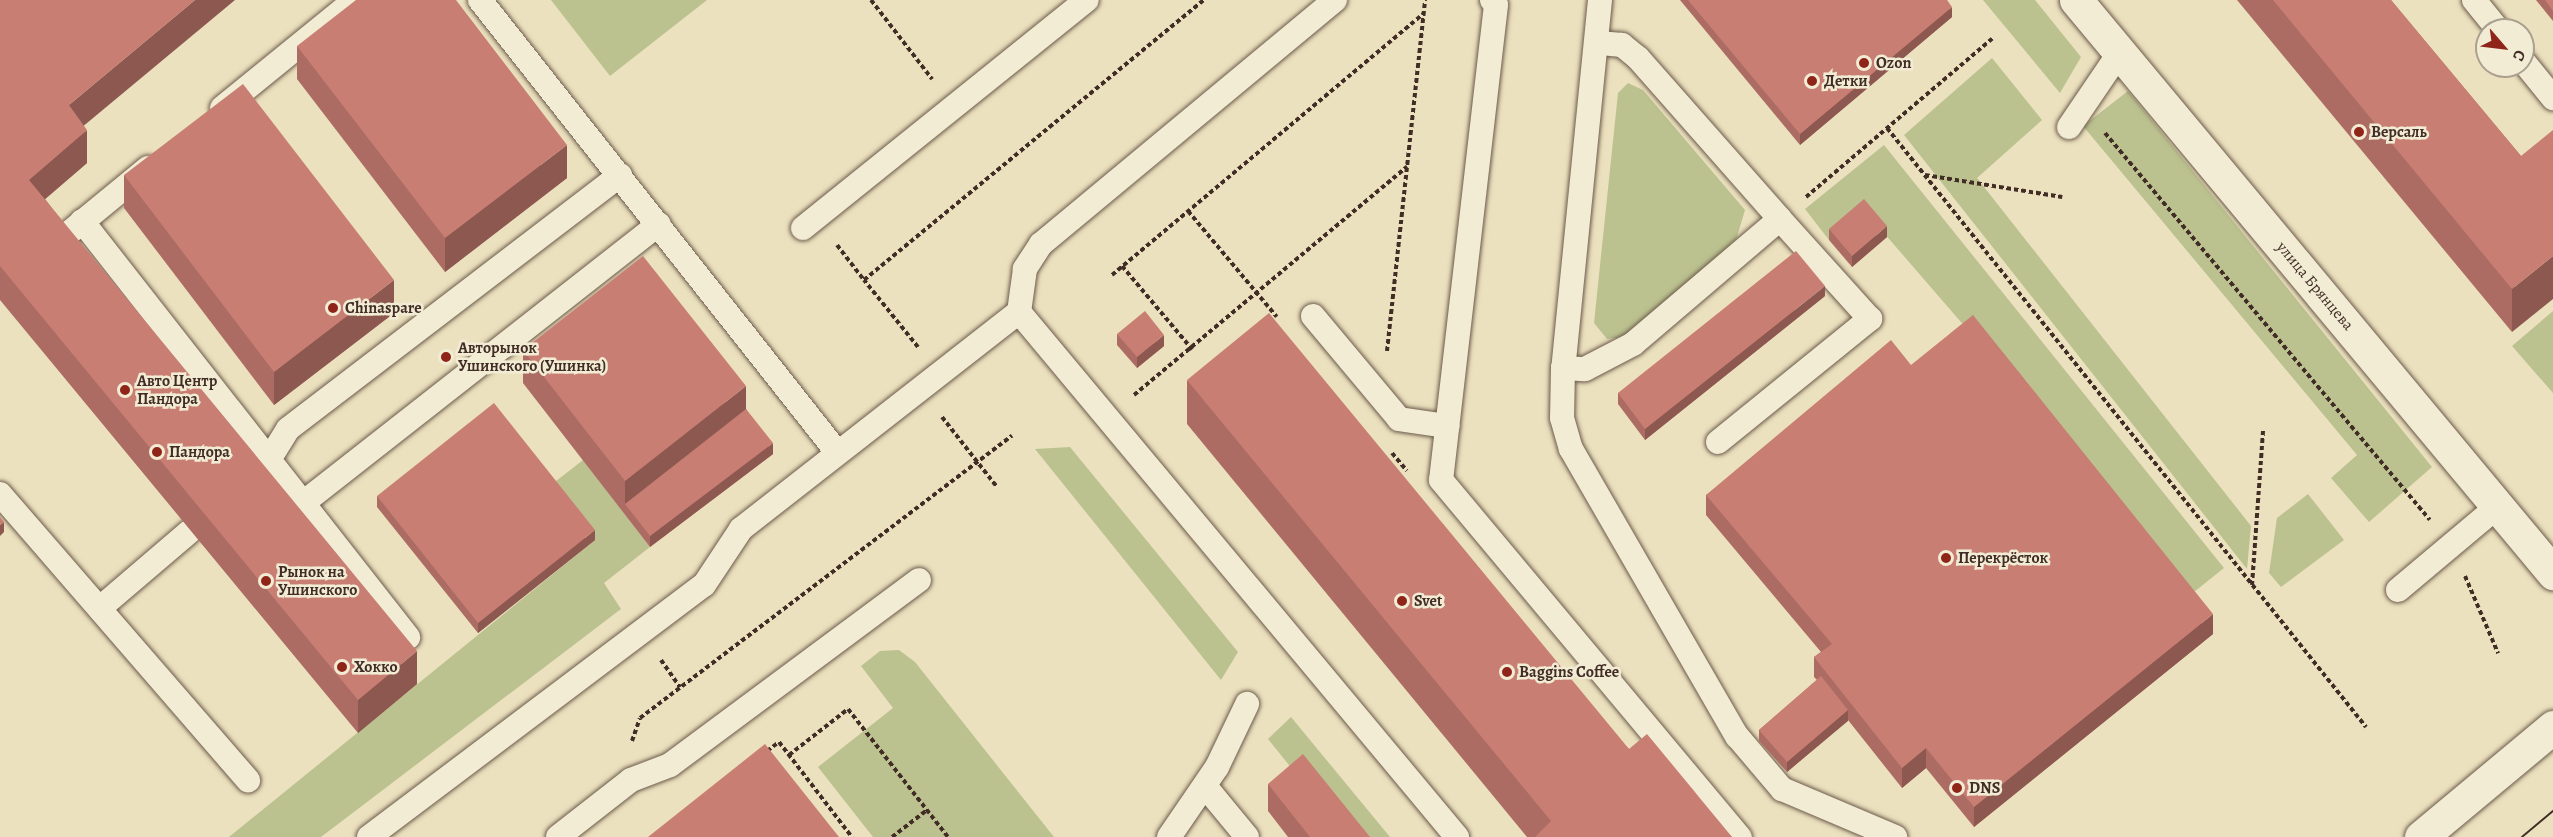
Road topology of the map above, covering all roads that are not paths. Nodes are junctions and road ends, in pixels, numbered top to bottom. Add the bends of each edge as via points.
1 (355, 0) edge
2 (480, 0) edge
3 (1086, 0) edge
4 (1335, 0) edge
5 (1492, 0) edge
6 (1600, 0) edge
7 (2076, 0) edge
8 (2474, 0) edge
9 (2488, 18) edge
10 (1598, 43) junction
11 (2120, 52) junction
12 (2535, 76) edge
13 (2553, 98) edge
14 (202, 124) edge
15 (2069, 127) dead end
16 (166, 154) edge
17 (620, 175) junction
18 (1780, 219) junction
19 (82, 221) junction
20 (809, 222) road end
21 (659, 224) junction
22 (55, 245) edge
23 (1020, 312) junction
24 (1313, 316) dead end
25 (1563, 368) junction
26 (1447, 426) junction
27 (1718, 442) dead end
28 (837, 452) junction
29 (272, 463) junction
30 (251, 480) edge
31 (0, 494) edge
32 (303, 503) junction
33 (2498, 506) junction
34 (190, 531) edge
35 (2553, 573) edge
36 (920, 580) dead end
37 (2398, 590) dead end
38 (100, 608) junction
39 (408, 637) edge
40 (1247, 704) dead end
41 (2553, 727) edge
42 (248, 780) dead end
43 (1205, 786) junction
44 (369, 837) edge
45 (558, 837) edge
46 (1169, 837) edge
47 (1247, 837) edge
48 (1457, 837) edge
49 (1740, 837) edge
50 (1895, 837) edge
51 (2421, 837) edge

1 - 14 lane
2 - 17 lane
3 - 20 lane
4 - 23 lane via 1041,244 1025,269
5 - 26 lane via 1496,6
6 - 10 lane
7 - 11 street, улица Брянцева
8 - 9 lane
10 - 18 lane via 1622,45 1638,57
10 - 25 lane
11 - 15 lane
11 - 33 street, улица Брянцева
12 - 13 lane
16 - 19 lane
17 - 21 lane
17 - 29 lane via 288,429
18 - 25 lane via 1633,344 1585,369
18 - 27 lane via 1870,319
19 - 22 lane
19 - 29 lane
21 - 28 lane
21 - 32 lane
23 - 28 lane
23 - 48 lane
24 - 26 lane via 1399,418
25 - 50 lane via 1562,418 1570,449 1737,736 1782,789
26 - 49 lane via 1441,480
28 - 44 lane via 741,529 704,585
29 - 30 lane
29 - 32 lane
31 - 38 lane
32 - 39 lane
33 - 35 street, улица Брянцева
33 - 37 lane
34 - 38 lane
36 - 45 lane via 670,765 631,780
38 - 42 lane
40 - 43 lane
41 - 51 street
43 - 46 lane
43 - 47 lane

